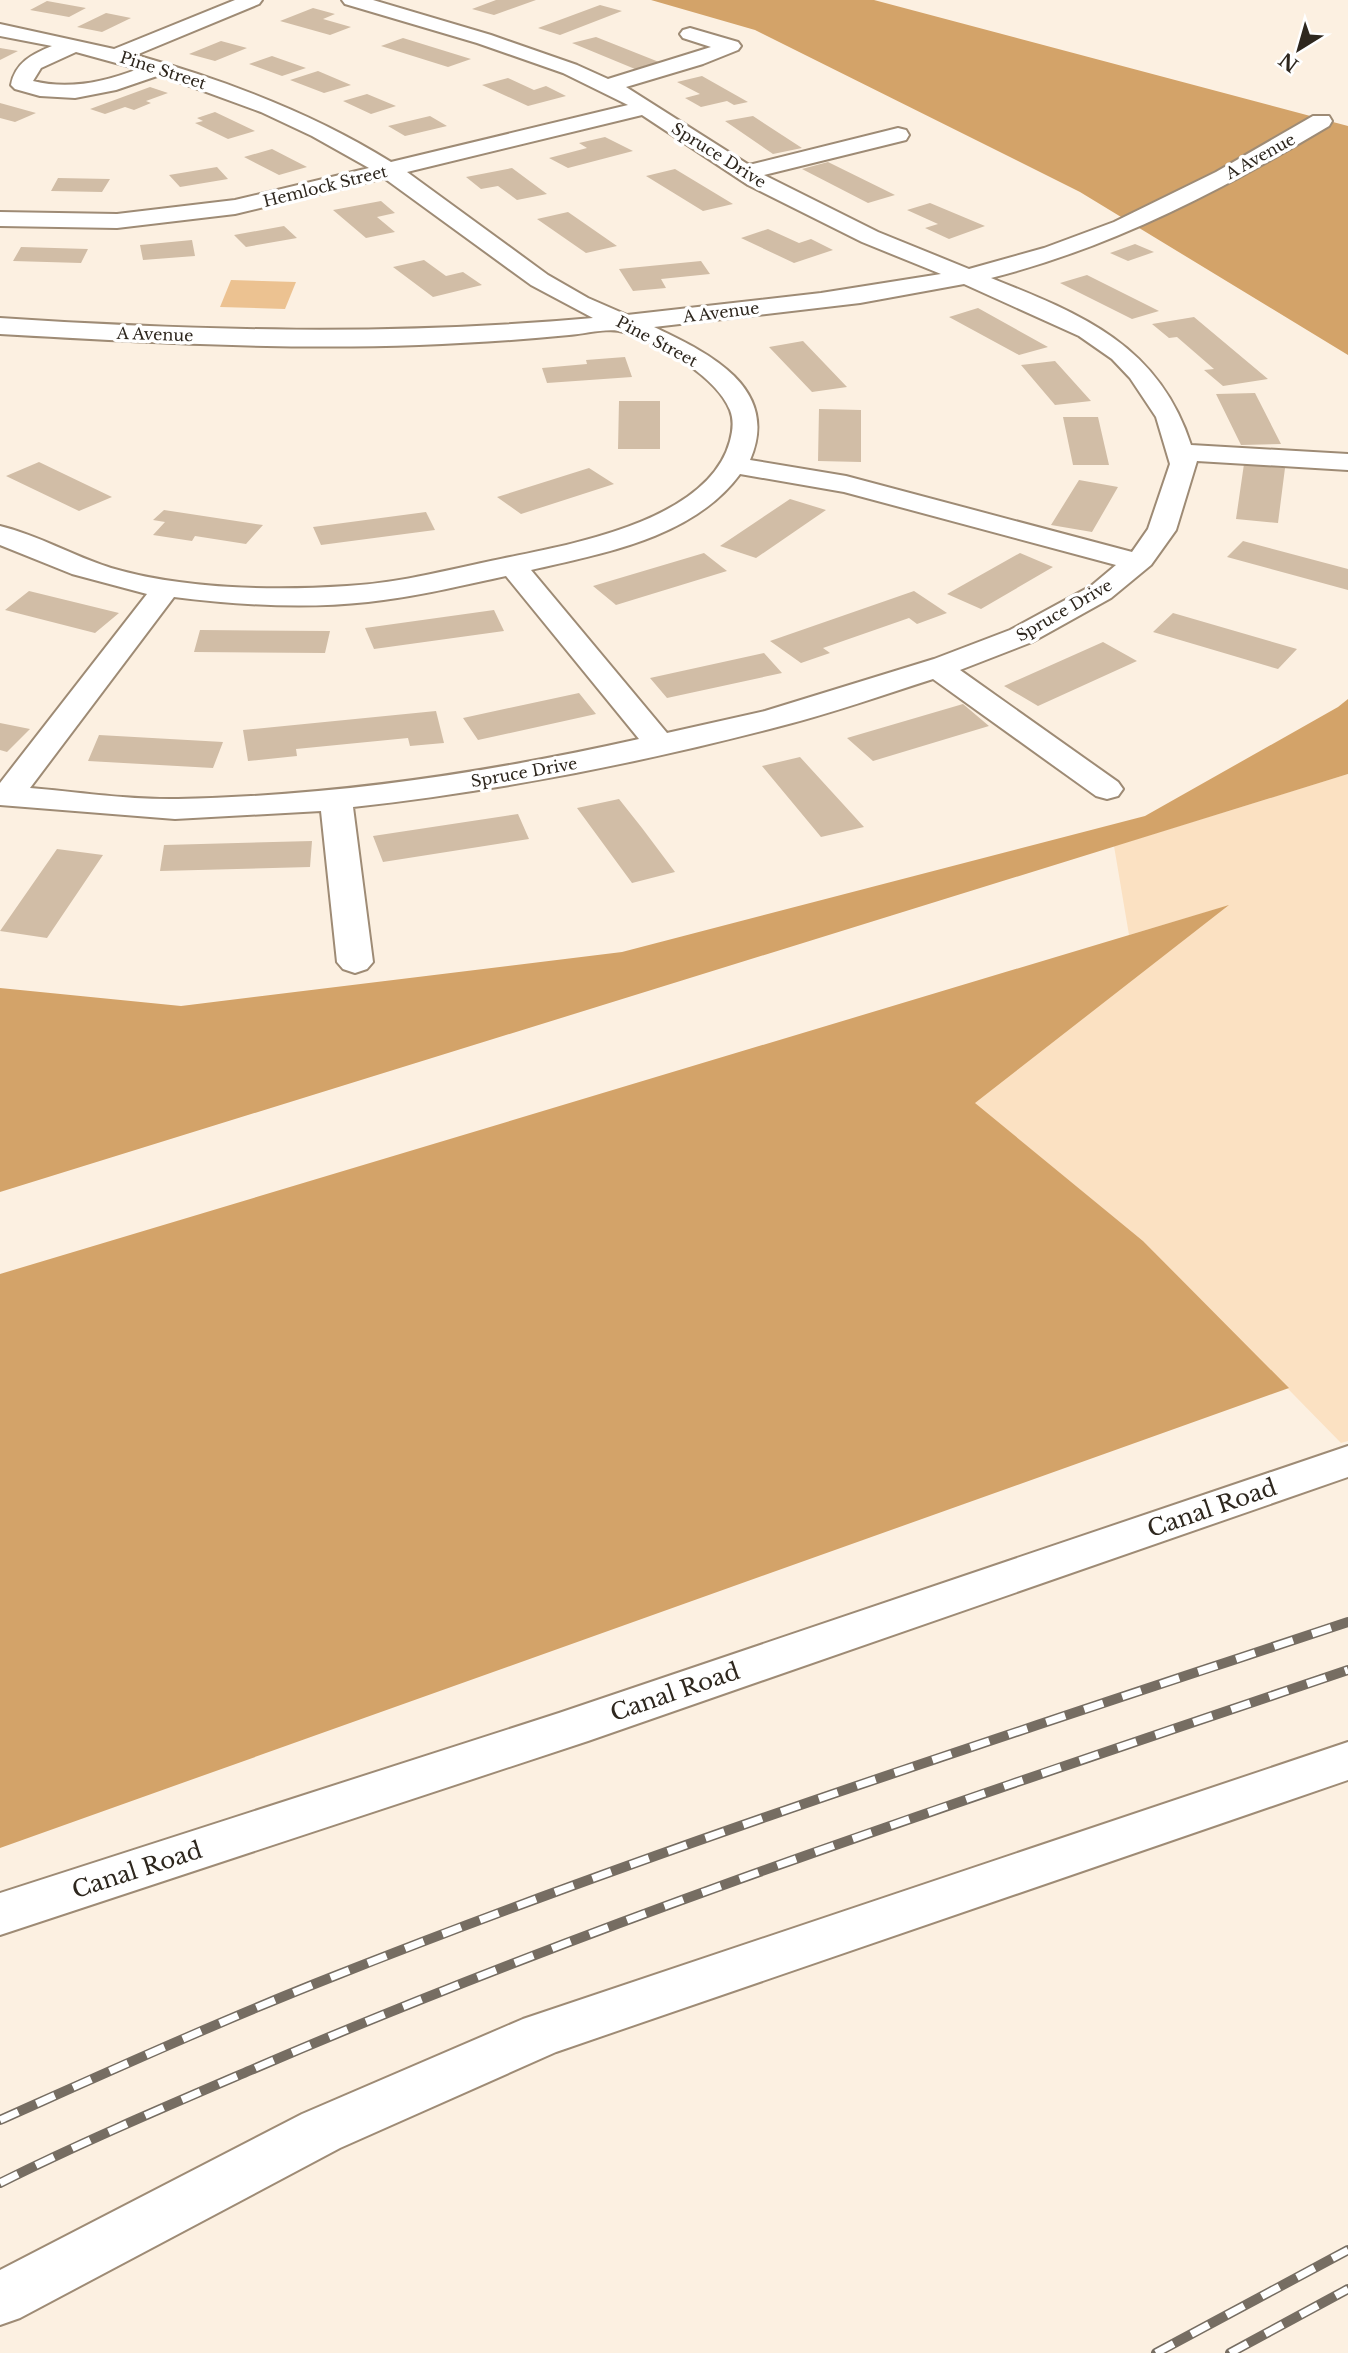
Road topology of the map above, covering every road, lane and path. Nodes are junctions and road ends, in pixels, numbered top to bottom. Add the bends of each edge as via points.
1 (252, 0) edge
2 (352, 0) edge
3 (0, 30) edge
4 (690, 34) dead end
5 (76, 45) junction
6 (117, 55) junction
7 (158, 68) junction
8 (606, 86) junction
9 (643, 108) junction
10 (1321, 121) dead end
11 (898, 135) dead end
12 (388, 170) junction
13 (745, 173) junction
14 (0, 219) edge
15 (965, 275) junction
16 (625, 323) junction
17 (0, 326) edge
18 (1180, 452) junction
19 (1348, 462) edge
20 (733, 465) junction
21 (0, 534) edge
22 (1137, 562) junction
23 (512, 565) junction
24 (166, 588) junction
25 (938, 668) junction
26 (660, 744) junction
27 (1107, 789) dead end
28 (4, 795) edge
29 (336, 799) junction
30 (355, 962) dead end
31 (1348, 1461) edge
32 (1348, 1761) edge
33 (0, 1914) edge
34 (0, 2299) edge

1 - 6 street
2 - 8 street, Spruce Drive via 484,39
3 - 5 street, Pine Street
4 - 8 street via 731,46
5 - 6 street, Pine Street
5 - 7 street via 34,64 22,76 22,85 42,91 96,89
6 - 7 street, Pine Street
7 - 12 street, Pine Street via 304,124
8 - 9 street, Spruce Drive
9 - 12 street, Hemlock Street
9 - 13 street, Spruce Drive
10 - 15 street, A Avenue via 1100,236 1048,255
11 - 13 street
12 - 14 street, Hemlock Street via 235,207 167,216 117,221
12 - 16 street, Pine Street via 560,294
13 - 15 street, Spruce Drive via 870,237
15 - 16 street, A Avenue via 895,290
15 - 18 street, Spruce Drive via 1088,331 1121,354 1140,373 1169,417
16 - 17 street, A Avenue via 397,338 145,334
16 - 20 street, Pine Street via 686,352 723,379 745,416 743,449
18 - 19 street
18 - 22 street, Spruce Drive via 1184,464 1162,530
20 - 22 street via 846,484
20 - 23 street, Pine Street via 708,495 665,520 620,540
21 - 24 street, Pine Street via 59,561 117,580
22 - 25 street, Spruce Drive via 1101,592 1021,636
23 - 24 street, Pine Street via 348,595 241,595
23 - 26 street
24 - 28 street
25 - 26 street, Spruce Drive via 773,719
25 - 27 street
26 - 29 street, Spruce Drive via 473,781
28 - 29 street, Spruce Drive via 174,809
29 - 30 street
31 - 33 street, Canal Road via 584,1723
32 - 34 street via 541,2035 321,2131

